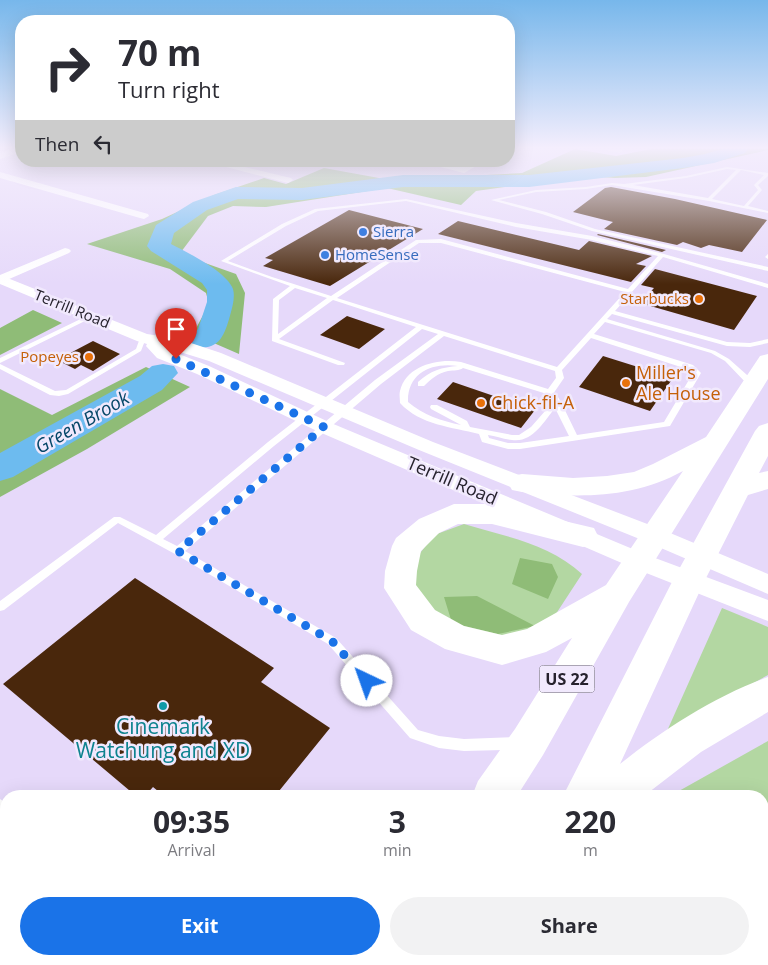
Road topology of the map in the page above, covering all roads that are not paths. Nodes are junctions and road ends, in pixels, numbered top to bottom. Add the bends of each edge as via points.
1 (67, 194) edge
2 (522, 194) edge
3 (675, 194) edge
4 (715, 194) edge
5 (756, 194) edge
6 (709, 200) junction
7 (745, 207) junction
8 (768, 212) edge
9 (144, 216) dead end
10 (65, 251) dead end
11 (662, 254) junction
12 (768, 269) edge
13 (0, 280) edge
14 (294, 286) junction
15 (768, 286) edge
16 (629, 291) junction
17 (332, 298) junction
18 (610, 312) junction
19 (91, 316) junction
20 (603, 320) junction
21 (421, 326) junction
22 (443, 333) junction
23 (589, 335) junction
24 (143, 338) junction
25 (274, 340) junction
26 (768, 341) edge
27 (0, 361) edge
28 (768, 361) edge
29 (341, 363) dead end
30 (209, 364) junction
31 (0, 366) edge
32 (468, 367) junction
33 (558, 370) junction
34 (421, 384) dead end
35 (753, 385) junction
36 (550, 392) junction
37 (557, 402) junction
38 (324, 403) junction
39 (434, 407) dead end
40 (344, 411) junction
41 (304, 417) junction
42 (324, 427) junction
43 (467, 429) junction
44 (768, 431) edge
45 (483, 434) junction
46 (574, 437) junction
47 (714, 443) junction
48 (768, 480) edge
49 (522, 483) junction
50 (739, 488) junction
51 (583, 536) junction
52 (156, 540) junction
53 (647, 549) junction
54 (178, 551) junction
55 (695, 569) junction
56 (768, 584) edge
57 (618, 593) junction
58 (0, 607) edge
59 (768, 611) edge
60 (768, 693) edge
61 (414, 734) joint
62 (529, 742) junction
63 (497, 790) edge
64 (587, 790) edge
65 (621, 790) edge

1 - 9 street
2 - 12 lane via 493,200 594,230
3 - 6 lane
4 - 6 lane
5 - 7 lane
6 - 7 lane
7 - 8 lane
10 - 13 street
11 - 14 lane via 406,200 388,201 317,210 224,260
11 - 15 lane
11 - 16 lane
13 - 19 street, Terrill Road
14 - 17 lane
14 - 25 lane via 276,300
16 - 17 lane via 441,241 418,241
16 - 18 lane
17 - 21 lane
17 - 25 lane
18 - 20 lane
18 - 26 lane via 727,344 750,345
19 - 24 street, Terrill Road
19 - 27 lane
20 - 23 lane
20 - 35 lane via 713,352 727,360
21 - 22 lane
21 - 38 lane
22 - 33 lane
22 - 40 lane
23 - 33 lane
23 - 46 lane via 690,366 697,373 668,424
24 - 30 street, Terrill Road
24 - 31 lane via 139,350 68,392 52,393
25 - 29 lane
28 - 35 highway, US 22
30 - 38 street, Terrill Road
30 - 41 street, Terrill Road
32 - 34 lane via 442,370
32 - 36 lane
32 - 43 lane via 444,362 425,367 408,381 402,398 406,406 417,413
33 - 36 lane via 560,378
35 - 47 highway, US 22
36 - 37 lane
37 - 45 lane via 524,436 511,438
37 - 46 lane
38 - 40 street, Terrill Road
38 - 41 lane
39 - 43 lane via 464,423
40 - 42 lane
40 - 49 street, Terrill Road
41 - 42 street, Terrill Road
41 - 52 lane
42 - 51 street, Terrill Road
42 - 54 lane
43 - 45 lane
44 - 50 highway
45 - 46 lane via 485,440 508,446 528,446
47 - 49 highway via 655,474 632,481 567,488
47 - 53 highway, US 22
48 - 50 highway
49 - 53 street, Terrill Road
50 - 55 highway
51 - 53 street, Terrill Road
51 - 57 highway via 492,514 454,514 429,526 407,546 400,588 424,620 438,630 457,639 502,650 534,642
52 - 54 lane
52 - 58 lane via 117,519
53 - 55 street, Terrill Road
53 - 57 highway, US 22
54 - 61 lane via 332,641
55 - 56 street, Terrill Road
55 - 59 street, Terrill Road
55 - 64 highway
57 - 62 highway, US 22
60 - 65 highway via 667,752
61 - 62 lane via 430,741 471,746
62 - 63 highway, US 22

